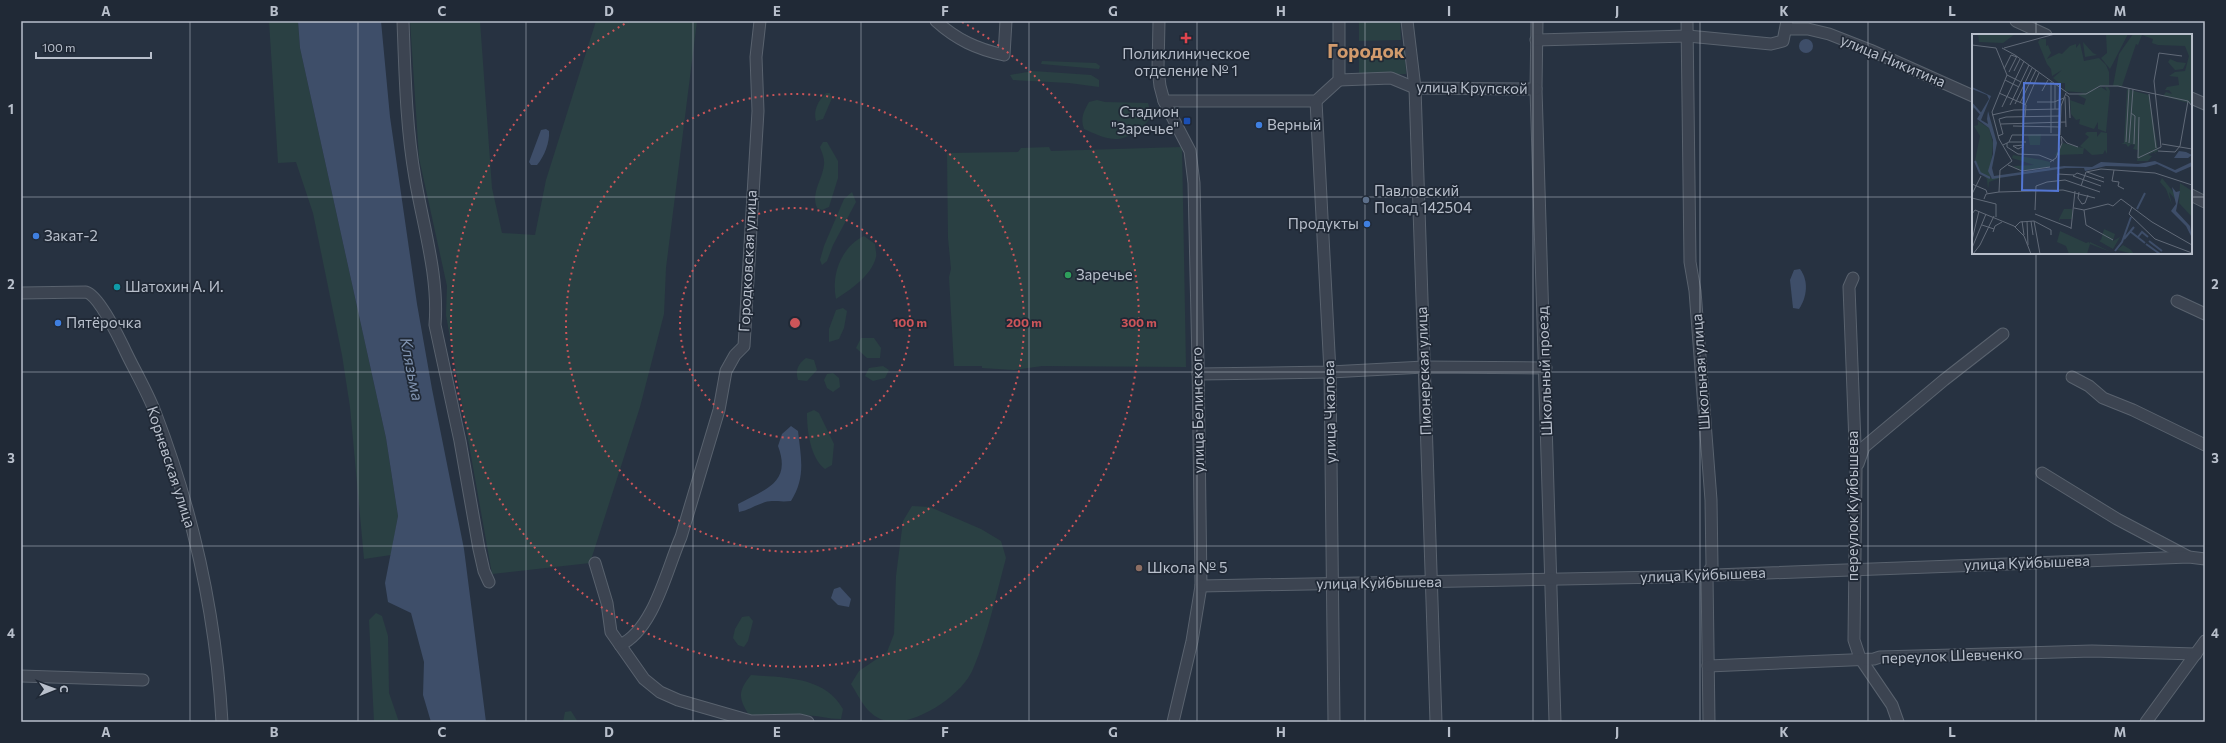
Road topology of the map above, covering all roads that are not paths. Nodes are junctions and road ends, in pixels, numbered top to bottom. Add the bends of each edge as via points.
1 (403, 21) edge
2 (760, 21) edge
3 (937, 21) edge
4 (1006, 21) edge
5 (1159, 21) edge
6 (1339, 21) edge
7 (1407, 21) edge
8 (1537, 21) edge
9 (1687, 21) edge
10 (2016, 21) edge
11 (1787, 25) edge
12 (2044, 34) edge
13 (1688, 36) junction
14 (1536, 40) junction
15 (1339, 80) junction
16 (1415, 88) junction
17 (1536, 89) junction
18 (1972, 96) edge
19 (2192, 98) edge
20 (1316, 101) junction
21 (1164, 102) junction
22 (2205, 104) edge
23 (2192, 196) edge
24 (2205, 202) edge
25 (1853, 278) dead end
26 (21, 293) edge
27 (2177, 301) dead end
28 (2205, 314) edge
29 (2003, 334) dead end
30 (1424, 367) junction
31 (1546, 368) junction
32 (1330, 372) junction
33 (1198, 374) junction
34 (2072, 377) dead end
35 (2205, 445) edge
36 (1856, 470) junction
37 (2042, 473) dead end
38 (2189, 557) junction
39 (2205, 559) edge
40 (595, 563) dead end
41 (1853, 569) junction
42 (1707, 575) junction
43 (1552, 579) junction
44 (489, 582) dead end
45 (1432, 582) junction
46 (1333, 585) junction
47 (1201, 586) junction
48 (2205, 641) edge
49 (620, 645) junction
50 (2196, 654) junction
51 (1860, 658) junction
52 (1708, 666) junction
53 (21, 676) edge
54 (143, 680) dead end
55 (222, 722) edge
56 (808, 722) edge
57 (1173, 722) edge
58 (1334, 722) edge
59 (1436, 722) edge
60 (1555, 722) edge
61 (1708, 722) edge
62 (1898, 722) edge
63 (2146, 722) edge

1 - 44 street via 409,135 434,276 434,325 460,441 478,549
2 - 49 street, Городковская улица via 756,57 758,111 744,346 735,355 726,371 719,410 681,537 672,555 659,597 635,635
3 - 4 street via 948,32 979,49 1004,55
5 - 21 street, улица Белинского via 1158,69
6 - 15 street
7 - 16 street, Пионерская улица
8 - 14 street, Школьный проезд
9 - 13 street, Школьная улица
10 - 12 street
11 - 13 street via 1783,41 1770,44
11 - 18 street, улица Никитина via 1829,34
13 - 14 street
13 - 42 street, Школьная улица via 1690,262 1695,291 1711,500 1712,566
14 - 17 street, Школьный проезд
15 - 16 street, улица Крупской via 1391,78
15 - 20 street
16 - 17 street, улица Крупской
16 - 30 street, Пионерская улица
17 - 31 street, Школьный проезд
19 - 22 street
20 - 21 street
20 - 32 street, улица Чкалова
21 - 33 street, улица Белинского via 1190,151 1194,183
23 - 24 street
25 - 36 street, переулок Куйбышева via 1848,287
26 - 55 street, Корневская улица via 86,292 93,296 115,330 154,411 187,510 203,572
27 - 28 street
29 - 36 street via 1864,447
30 - 31 street
30 - 32 street
30 - 45 street, Пионерская улица
31 - 43 street, Школьный проезд
32 - 33 street
32 - 46 street, улица Чкалова
33 - 47 street, улица Белинского
34 - 35 street via 2104,398
36 - 41 street, переулок Куйбышева
37 - 38 street via 2117,519
38 - 39 street, улица Куйбышева
38 - 41 street, улица Куйбышева
40 - 49 street via 607,603 611,632
41 - 42 street, улица Куйбышева
41 - 51 street, переулок Куйбышева via 1854,640
42 - 43 street, улица Куйбышева
42 - 52 street, Школьная улица
43 - 45 street, улица Куйбышева
43 - 60 street, Школьный проезд
45 - 46 street, улица Куйбышева
45 - 59 street, Пионерская улица
46 - 47 street, улица Куйбышева
46 - 58 street, улица Чкалова
47 - 57 street, улица Белинского via 1192,641
48 - 50 street
49 - 56 street via 644,679 660,692 678,700 751,721
50 - 51 street, переулок Шевченко via 2092,651
50 - 63 street
51 - 52 street, переулок Шевченко
51 - 62 street, переулок Куйбышева via 1892,705
52 - 61 street, Школьная улица
53 - 54 street

